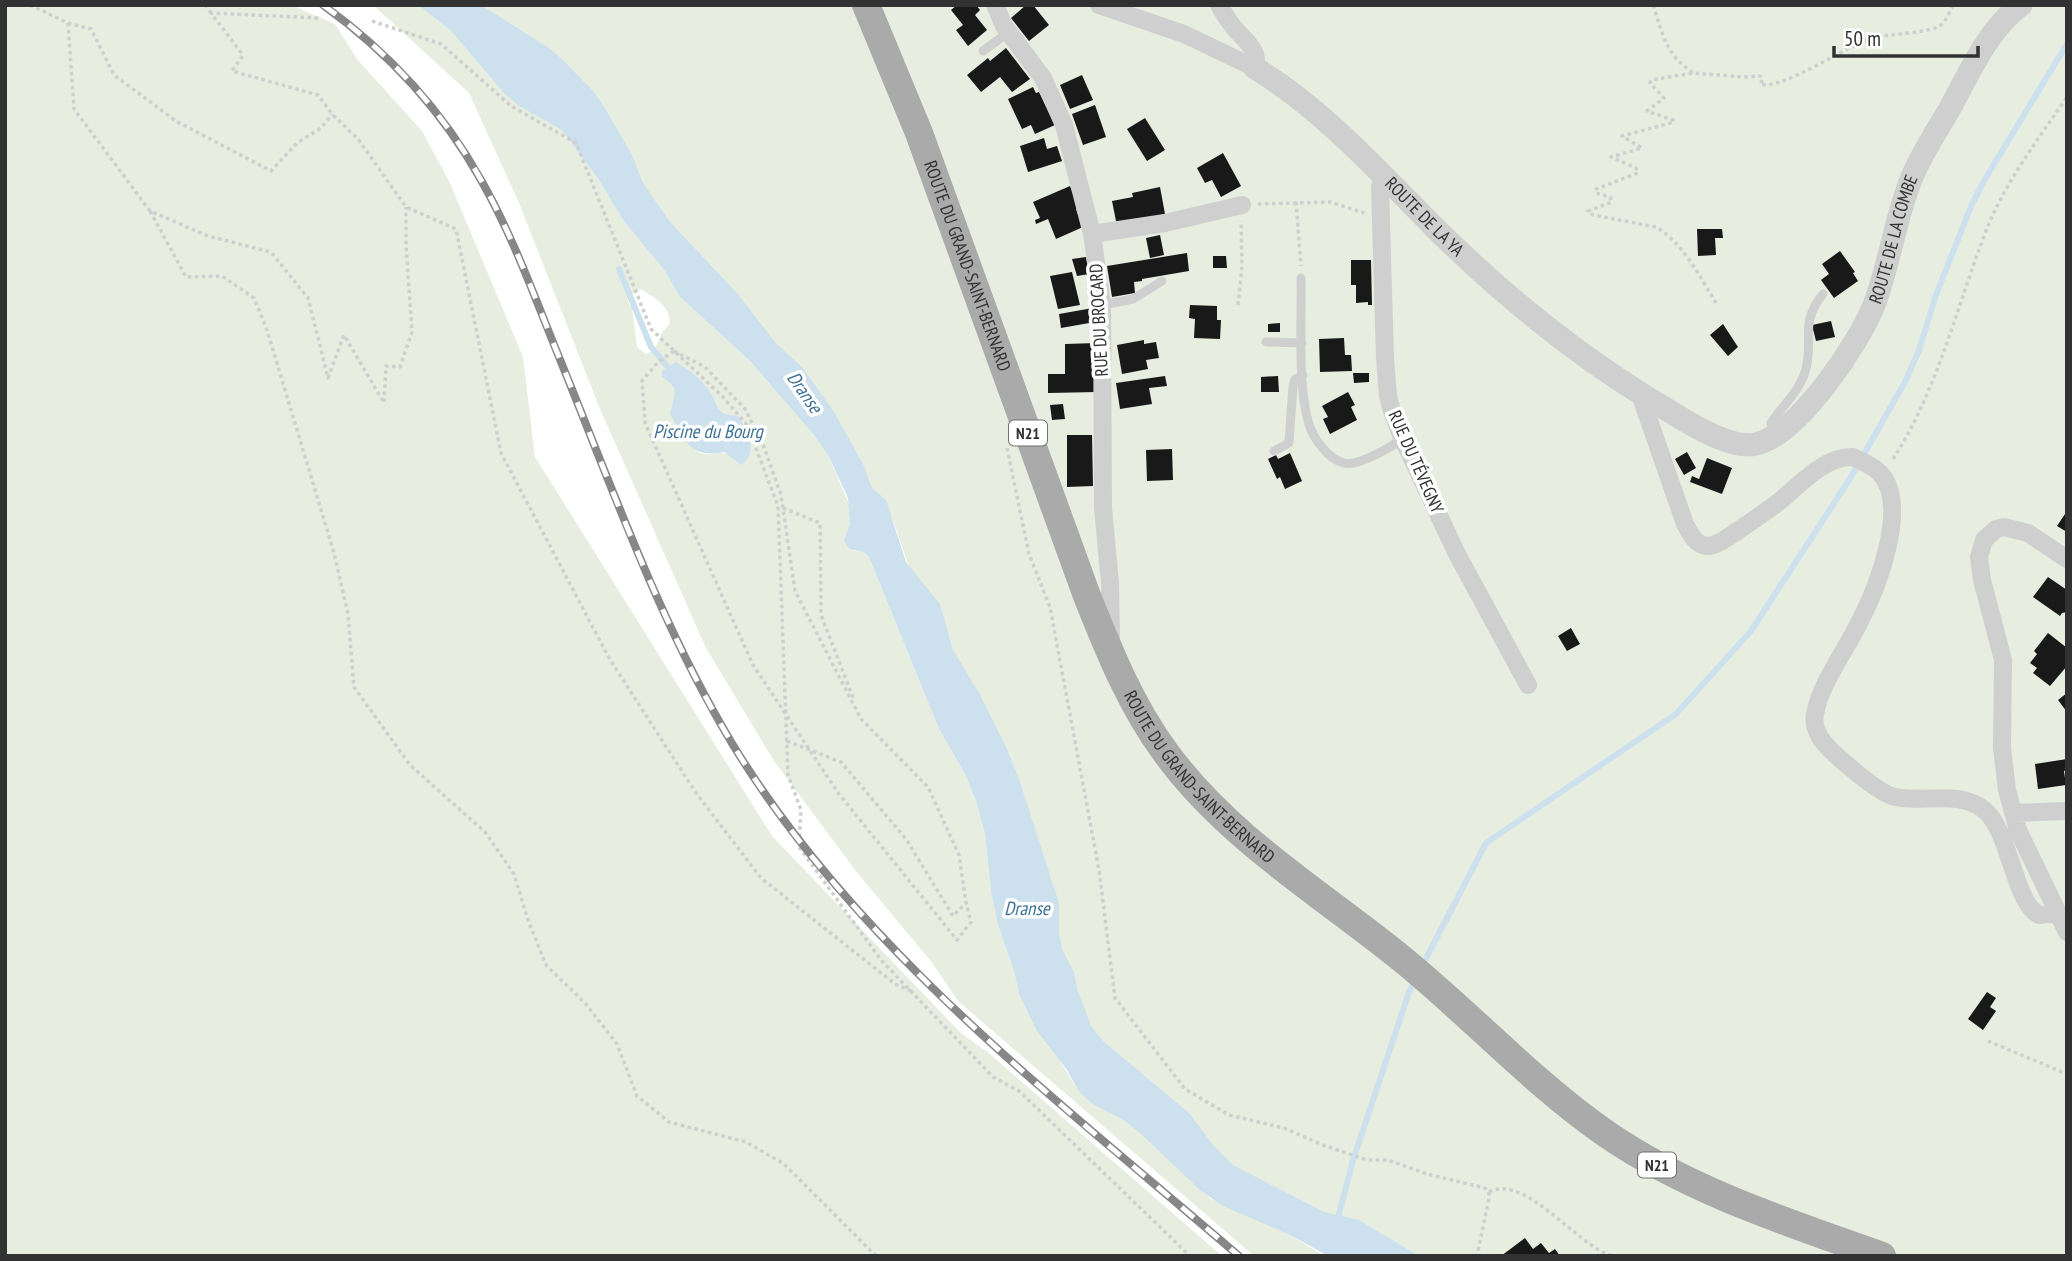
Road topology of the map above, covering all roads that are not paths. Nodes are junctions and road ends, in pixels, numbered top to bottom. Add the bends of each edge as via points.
1 (866, 5) edge
2 (996, 5) edge
3 (1099, 5) edge
4 (1219, 5) edge
5 (2021, 5) edge
6 (1009, 32) junction
7 (984, 51) dead end
8 (1255, 68) junction
9 (1384, 177) junction
10 (1240, 205) road end
11 (1092, 234) junction
12 (1301, 278) road end
13 (1162, 281) dead end
14 (1823, 293) dead end
15 (1102, 305) junction
16 (1266, 342) dead end
17 (1303, 343) junction
18 (1303, 375) junction
19 (1645, 396) junction
20 (1773, 437) junction
21 (1403, 439) junction
22 (1742, 445) joint
23 (1274, 451) dead end
24 (2067, 559) edge
25 (1112, 657) junction
26 (1528, 685) dead end
27 (2067, 811) edge
28 (2013, 813) junction
29 (2057, 913) junction
30 (2067, 932) edge
31 (1882, 1256) edge

1 - 25 main road, ROUTE DU GRAND-SAINT-BERNARD / N21 via 919,132
2 - 6 street, RUE DU BROCARD
3 - 8 street, ROUTE DE LA YA via 1192,37
4 - 8 street via 1253,50
5 - 20 street, ROUTE DE LA COMBE via 1987,42 1913,174 1875,303 1853,346 1806,408
6 - 7 lane
6 - 11 street, RUE DU BROCARD via 1043,78 1064,125
8 - 9 street, ROUTE DE LA YA via 1300,98
9 - 19 street, ROUTE DE LA YA via 1517,305
9 - 21 street, RUE DU TÉVEGNY via 1380,187 1387,388
10 - 11 street
11 - 15 street, RUE DU BROCARD
12 - 17 lane
13 - 15 lane via 1133,299
14 - 20 lane via 1809,317 1803,379 1771,423
15 - 25 street, RUE DU BROCARD via 1103,508
16 - 17 lane
17 - 18 lane
18 - 21 lane via 1308,423 1334,458 1352,463
18 - 23 lane via 1293,386 1289,443
19 - 22 street, ROUTE DE LA YA via 1714,436
19 - 29 street via 1643,402 1685,524 1704,545 1725,539 1830,462 1853,457 1876,470 1891,494 1891,532 1861,621 1820,699 1815,714 1817,732 1829,749 1889,795 1961,800 1981,807 1996,825 2027,905 2039,915
20 - 22 street, ROUTE DE LA COMBE
21 - 26 street, RUE DU TÉVEGNY via 1457,554
24 - 28 street via 2028,533 2011,528 1996,529 1984,540 1979,557 2003,660 2003,769
25 - 31 main road, ROUTE DU GRAND-SAINT-BERNARD / N21 via 1139,713 1200,794 1577,1111 1635,1152 1730,1200
27 - 28 street
28 - 29 street
29 - 30 street

